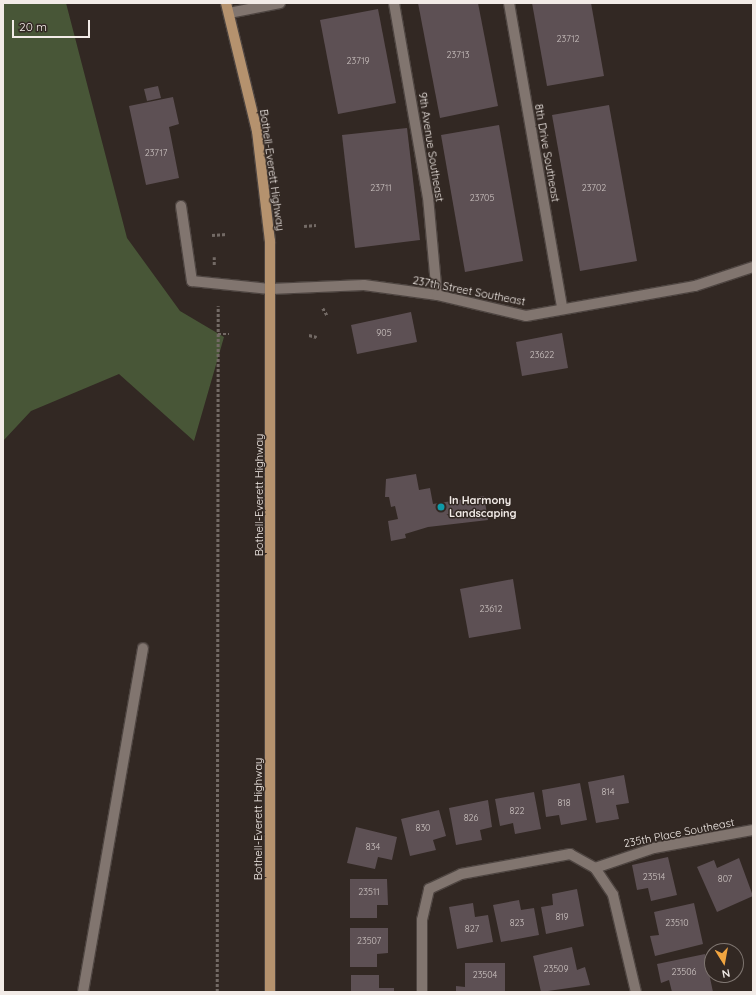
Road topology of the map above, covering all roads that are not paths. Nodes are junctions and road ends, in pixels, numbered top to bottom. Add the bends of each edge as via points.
1 (226, 3) edge
2 (280, 3) edge
3 (394, 3) edge
4 (509, 3) edge
5 (229, 13) junction
6 (181, 206) dead end
7 (753, 268) edge
8 (270, 289) junction
9 (437, 295) junction
10 (562, 308) junction
11 (144, 648) dead end
12 (753, 830) edge
13 (595, 868) junction
14 (83, 992) edge
15 (270, 992) edge
16 (422, 992) edge
17 (636, 992) edge

1 - 5 main road, Bothell-Everett Highway
2 - 5 street
3 - 9 street, 9th Avenue Southeast via 428,197
4 - 10 street, 8th Drive Southeast
5 - 8 main road, Bothell-Everett Highway via 257,130 270,241
6 - 8 street, 237th Street Southeast via 192,281
7 - 10 street, 237th Street Southeast via 695,286
8 - 9 street, 237th Street Southeast via 338,284
8 - 15 main road, Bothell-Everett Highway
9 - 10 street, 237th Street Southeast via 526,316
11 - 14 street
12 - 13 street, 235th Place Southeast via 654,848
13 - 16 street via 570,854 461,874 430,889 422,920
13 - 17 street via 613,895

